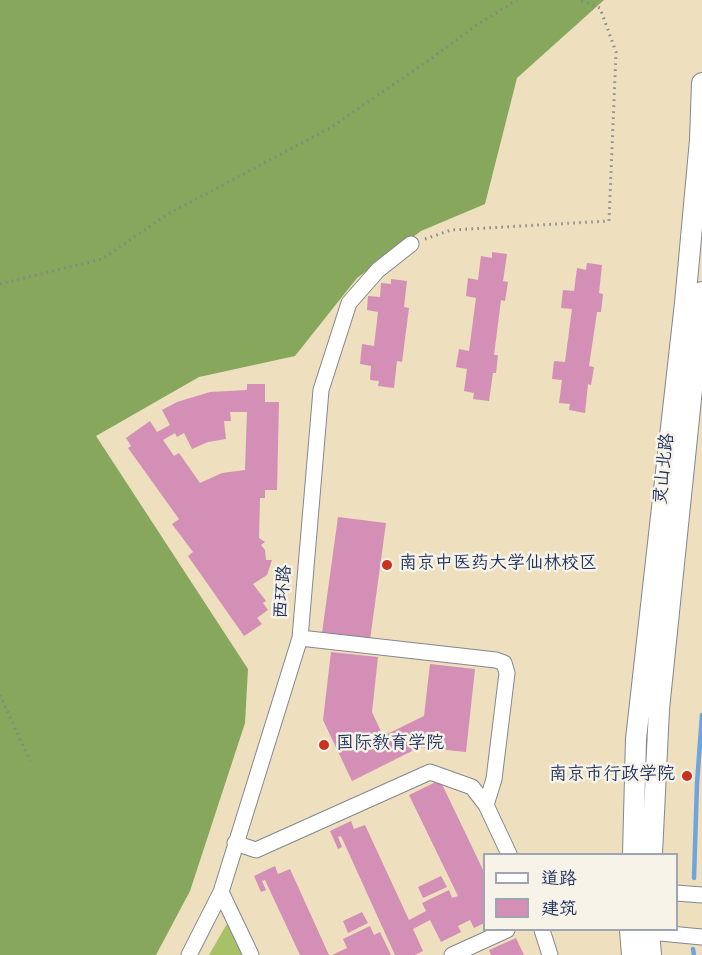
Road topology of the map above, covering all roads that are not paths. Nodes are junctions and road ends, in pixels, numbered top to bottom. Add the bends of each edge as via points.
1 (702, 83) edge
2 (411, 244) road end
3 (702, 292) edge
4 (300, 638) junction
5 (486, 805) junction
6 (235, 843) junction
7 (508, 853) edge
8 (633, 853) edge
9 (652, 853) edge
10 (222, 892) junction
11 (678, 893) edge
12 (702, 896) edge
13 (505, 931) edge
14 (542, 931) edge
15 (643, 931) edge
16 (643, 931) edge
17 (651, 931) edge
18 (702, 937) edge
19 (189, 955) edge
20 (251, 955) edge
21 (452, 955) edge
22 (550, 955) edge
23 (632, 955) edge
24 (651, 955) edge

1 - 8 main road, 灵山北路 via 686,292 636,739
2 - 4 lane, 西环路 via 378,270 349,303 321,390
3 - 9 main road, 灵山北路 via 660,709
4 - 5 lane via 504,663 507,673 494,779
4 - 6 lane, 西环路
5 - 6 lane via 472,787 430,772 256,850
5 - 7 lane
6 - 10 lane, 西环路
10 - 19 lane, 西环路
10 - 20 lane
11 - 12 lane
13 - 21 lane
14 - 22 lane
15 - 23 main road
16 - 24 main road
17 - 18 lane

